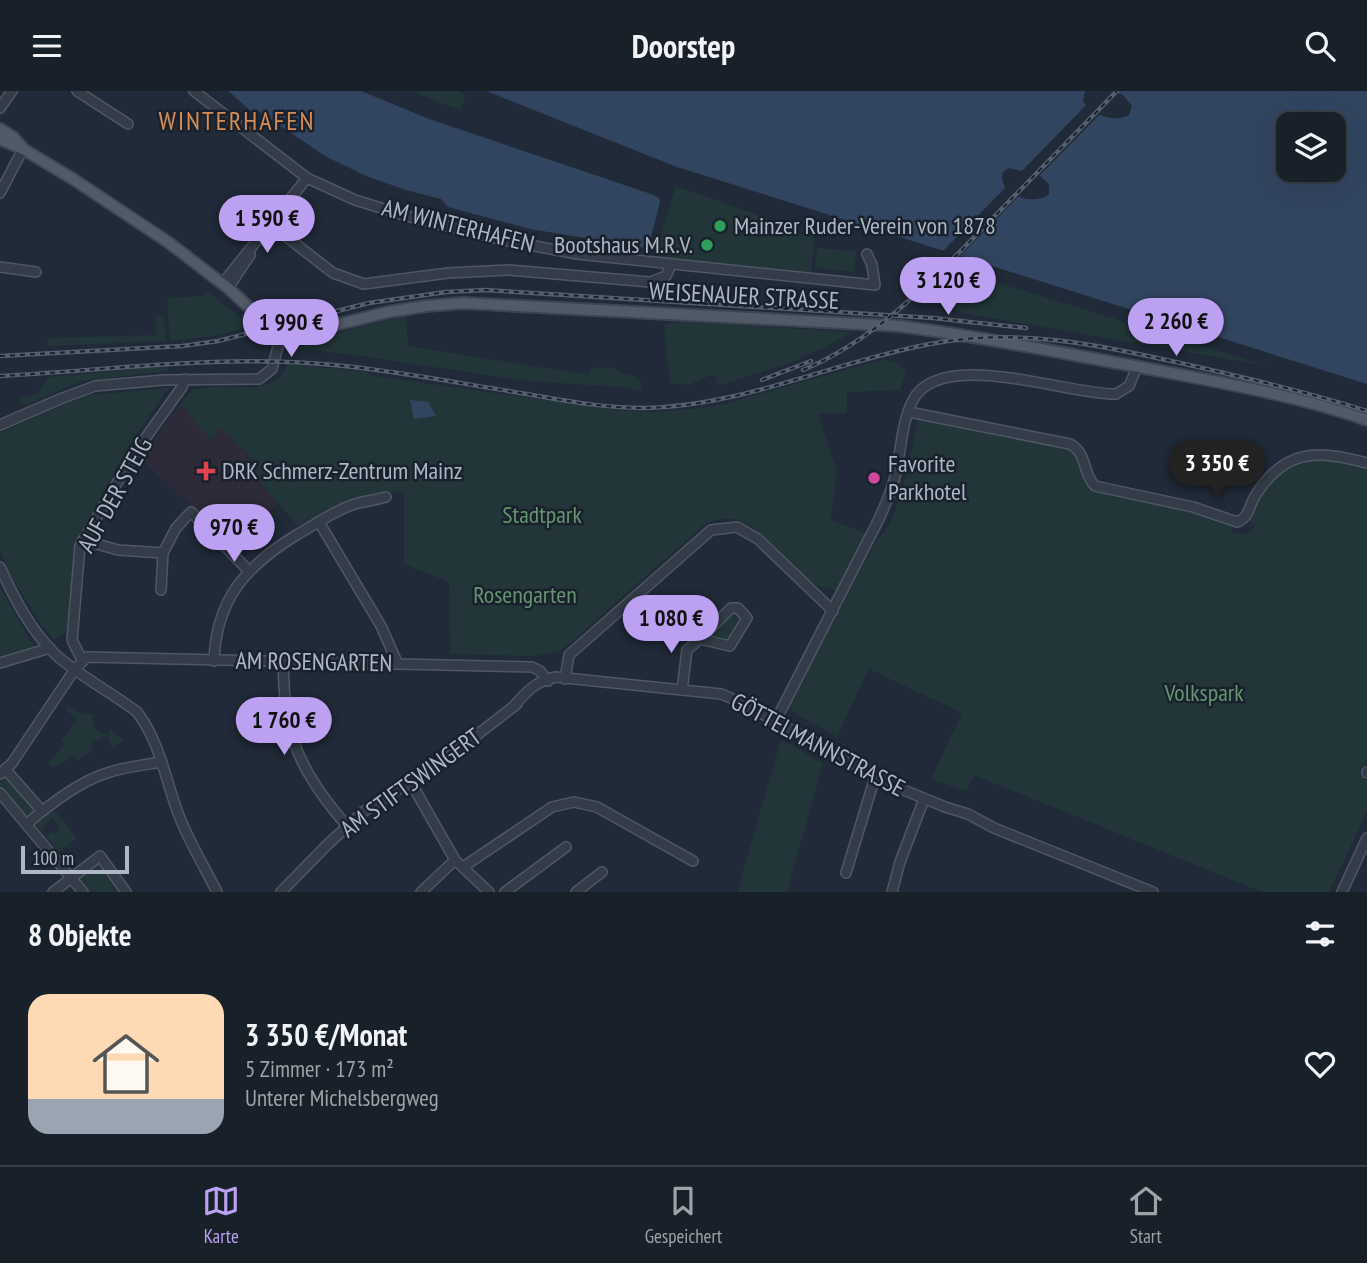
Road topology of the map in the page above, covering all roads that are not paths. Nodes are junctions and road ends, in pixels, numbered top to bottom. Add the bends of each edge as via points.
1 (12, 91) edge
2 (78, 91) edge
3 (194, 91) edge
4 (2, 104) edge
5 (128, 124) dead end
6 (0, 129) edge
7 (0, 139) edge
8 (23, 149) junction
9 (307, 178) junction
10 (0, 193) edge
11 (270, 224) junction
12 (867, 254) dead end
13 (671, 265) junction
14 (0, 267) edge
15 (36, 272) dead end
16 (225, 286) junction
17 (281, 335) junction
18 (1137, 367) junction
19 (185, 379) junction
20 (909, 412) junction
21 (1367, 420) edge
22 (0, 425) edge
23 (1367, 463) edge
24 (386, 497) dead end
25 (319, 522) junction
26 (83, 540) junction
27 (163, 553) junction
28 (0, 567) edge
29 (248, 570) junction
30 (161, 590) dead end
31 (833, 611) junction
32 (700, 639) junction
33 (50, 648) junction
34 (82, 660) junction
35 (214, 661) junction
36 (282, 662) junction
37 (397, 662) junction
38 (0, 663) edge
39 (75, 669) junction
40 (565, 679) junction
41 (548, 681) junction
42 (682, 690) junction
43 (775, 722) junction
44 (162, 762) junction
45 (3, 771) edge
46 (875, 777) junction
47 (410, 781) junction
48 (0, 793) edge
49 (924, 799) junction
50 (42, 811) junction
51 (27, 824) junction
52 (347, 826) junction
53 (1367, 838) edge
54 (566, 848) dead end
55 (455, 860) junction
56 (693, 861) dead end
57 (463, 867) junction
58 (603, 872) dead end
59 (846, 873) dead end
60 (72, 877) junction
61 (1135, 889) edge
62 (53, 892) edge
63 (83, 892) edge
64 (126, 892) edge
65 (217, 892) edge
66 (281, 892) edge
67 (421, 892) edge
68 (489, 892) edge
69 (505, 892) edge
70 (576, 892) edge
71 (892, 892) edge
72 (1153, 892) edge
73 (1342, 892) edge

1 - 4 street
2 - 5 street
3 - 9 street, AM WINTERHAFEN
6 - 8 main road
7 - 8 main road
8 - 10 street
8 - 16 main road via 144,225
9 - 11 street
9 - 13 street, AM WINTERHAFEN via 355,200 498,239
11 - 13 street, AM WINTERHAFEN via 333,273 364,284 448,272 509,270 650,282 666,276
11 - 16 street
12 - 13 street, AM WINTERHAFEN via 875,285
14 - 15 street
16 - 17 main road
17 - 18 main road, WEISENAUER STRASSE via 293,337 416,307 497,304 898,326
17 - 19 street via 274,364 263,377
18 - 20 street via 1129,386 1116,394 985,376 948,376 920,391
18 - 21 main road, WEISENAUER STRASSE via 1270,393
19 - 22 street via 95,386
19 - 26 street, AUF DER STEIG
20 - 23 street via 1070,444 1082,453 1095,486 1192,507 1233,522 1245,518 1256,495 1284,465 1301,457 1330,454
20 - 31 street via 887,500
24 - 25 street via 353,504
25 - 29 street
25 - 37 street via 382,626
26 - 27 street via 118,550
26 - 34 street, AUF DER STEIG via 72,637
27 - 29 street via 191,512
27 - 30 street
28 - 33 street via 21,609
29 - 35 street via 224,608
31 - 40 street via 758,539 737,527 711,530 569,655
31 - 43 street
32 - 32 street via 733,607 747,618 730,646
32 - 42 street via 687,650
33 - 38 street
33 - 39 street
34 - 35 street, AM ROSENGARTEN
34 - 39 street
35 - 36 street, AM ROSENGARTEN
36 - 37 street, AM ROSENGARTEN
36 - 52 street via 288,720 298,754 320,793
37 - 41 street, AM ROSENGARTEN via 532,667
39 - 44 street via 137,712 153,736
39 - 45 street
40 - 41 street, GÖTTELMANNSTRASSE
40 - 42 street, GÖTTELMANNSTRASSE
41 - 47 street, AM STIFTSWINGERT via 533,686 474,738
42 - 43 street, GÖTTELMANNSTRASSE via 724,695
43 - 46 street, GÖTTELMANNSTRASSE
44 - 50 street via 97,777
44 - 65 street via 178,814
45 - 50 street
46 - 49 street, GÖTTELMANNSTRASSE
46 - 59 street
47 - 52 street, AM STIFTSWINGERT
47 - 55 street
48 - 51 street
49 - 61 street, GÖTTELMANNSTRASSE
49 - 71 street
50 - 51 street
51 - 60 street
52 - 66 street, AM STIFTSWINGERT
53 - 73 street
54 - 69 street
55 - 57 street
55 - 67 street
56 - 57 street via 597,807 574,802 552,807
57 - 68 street
58 - 70 street
60 - 62 street
60 - 63 street
60 - 64 street via 100,856
61 - 72 street, GÖTTELMANNSTRASSE

